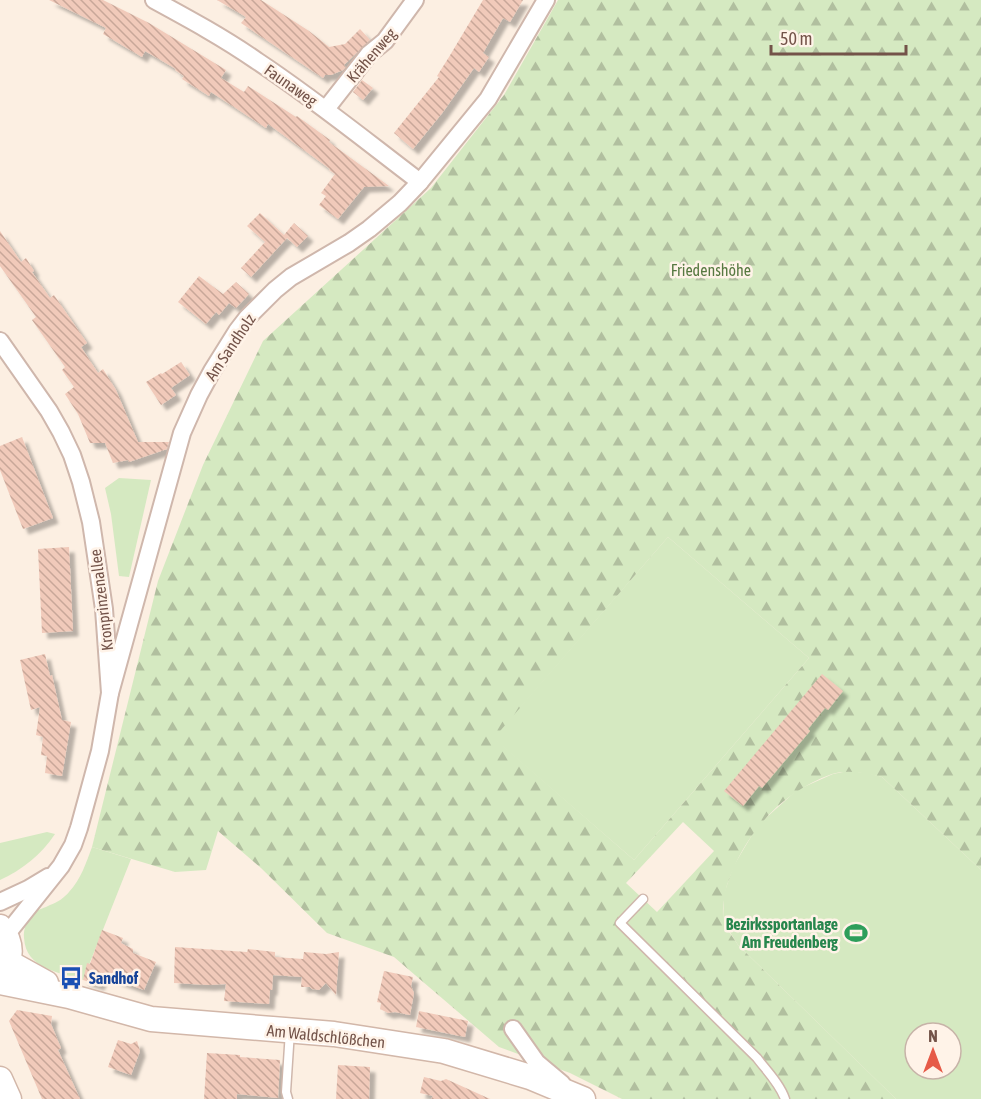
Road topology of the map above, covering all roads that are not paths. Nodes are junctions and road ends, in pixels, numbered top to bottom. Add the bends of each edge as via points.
1 (154, 0) edge
2 (415, 0) edge
3 (546, 0) edge
4 (326, 109) junction
5 (420, 182) junction
6 (0, 341) edge
7 (110, 693) junction
8 (54, 873) junction
9 (643, 899) dead end
10 (0, 902) edge
11 (3, 931) edge
12 (3, 973) edge
13 (513, 1029) dead end
14 (290, 1031) junction
15 (0, 1078) edge
16 (580, 1098) edge
17 (9, 1099) edge
18 (288, 1099) edge
19 (785, 1099) edge

1 - 4 street, Faunaweg via 256,60
2 - 4 street, Krähenweg
3 - 5 street, Am Sandholz via 488,99
4 - 5 street, Faunaweg
5 - 7 street, Am Sandholz via 369,229 291,276 275,290 237,331 212,371 182,433
6 - 7 street, Kronprinzenallee via 49,411 81,482 104,609
7 - 8 street, Kronprinzenallee via 100,751 79,828
8 - 10 street, Kronprinzenallee
8 - 11 street, Kronprinzenallee via 40,894
9 - 19 lane via 620,924 757,1058
11 - 12 street via 9,947
12 - 14 street, Am Waldschlößchen via 151,1019
13 - 16 street via 537,1063
14 - 16 street, Am Waldschlößchen via 444,1051 530,1077
14 - 18 lane
15 - 17 street

